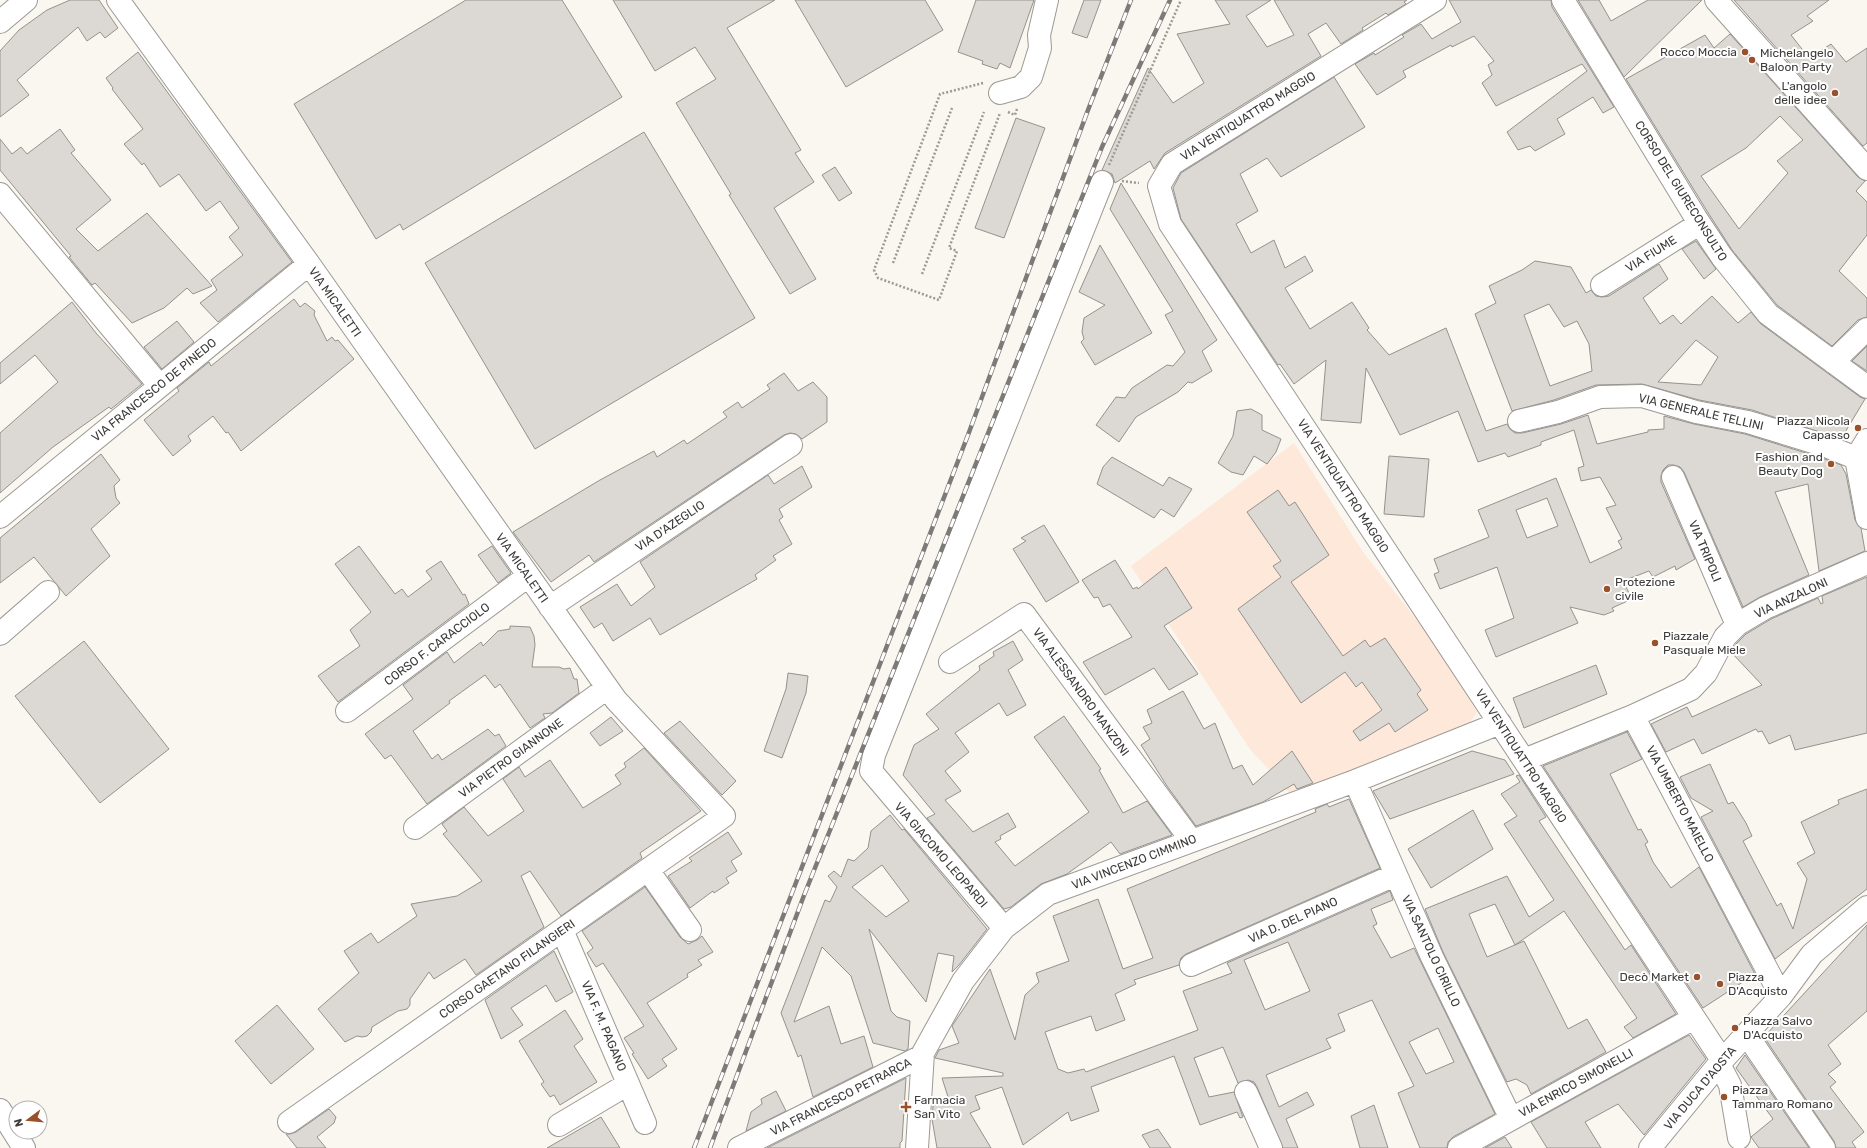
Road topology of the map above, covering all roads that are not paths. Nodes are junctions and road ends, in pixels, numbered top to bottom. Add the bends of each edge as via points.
1 (26, 0) edge
2 (118, 0) edge
3 (1047, 0) edge
4 (1058, 0) edge
5 (1435, 0) edge
6 (1563, 0) edge
7 (1716, 0) edge
8 (0, 22) edge
9 (1041, 43) junction
10 (994, 87) road end
11 (1860, 149) edge
12 (1867, 170) edge
13 (1112, 177) road end
14 (0, 194) edge
15 (1699, 224) junction
16 (309, 264) junction
17 (1602, 285) dead end
18 (1867, 329) edge
19 (1834, 362) junction
20 (159, 385) junction
21 (1867, 387) edge
22 (1519, 421) dead end
23 (791, 445) dead end
24 (1862, 449) edge
25 (1673, 477) dead end
26 (1865, 508) edge
27 (0, 517) edge
28 (1867, 563) edge
29 (528, 576) junction
30 (48, 592) dead end
31 (550, 607) junction
32 (1736, 625) junction
33 (0, 634) edge
34 (950, 662) dead end
35 (607, 688) junction
36 (347, 711) dead end
37 (1633, 716) junction
38 (1500, 723) junction
39 (1524, 760) junction
40 (1355, 781) junction
41 (724, 816) joint
42 (415, 828) dead end
43 (1191, 840) junction
44 (648, 870) junction
45 (1395, 875) junction
46 (1867, 907) edge
47 (1004, 928) junction
48 (562, 930) junction
49 (690, 930) dead end
50 (1191, 965) dead end
51 (1781, 996) junction
52 (1694, 1018) junction
53 (1747, 1035) junction
54 (922, 1056) junction
55 (1720, 1062) junction
56 (628, 1084) junction
57 (1246, 1092) dead end
58 (0, 1110) edge
59 (1512, 1119) junction
60 (289, 1122) dead end
61 (645, 1123) dead end
62 (559, 1125) dead end
63 (1739, 1138) dead end
64 (24, 1148) edge
65 (739, 1148) edge
66 (917, 1148) edge
67 (1272, 1148) edge
68 (1459, 1148) edge
69 (1650, 1148) edge
70 (1824, 1148) edge

1 - 8 street
2 - 16 street, VIA MICALETTI
3 - 9 street via 1038,35
4 - 9 street via 1049,35
5 - 38 street, VIA VENTIQUATTRO MAGGIO via 1172,164 1160,186 1170,224
6 - 15 street, CORSO DEL GIURECONSULTO
7 - 11 street
9 - 10 street via 1031,77 1020,87
11 - 12 street
13 - 47 street, VIA GIACOMO LEOPARDI via 874,755 871,771
14 - 20 street
15 - 17 street, VIA FIUME
15 - 19 street, CORSO DEL GIURECONSULTO via 1768,314
16 - 20 street, VIA FRANCESCO DE PINEDO
16 - 29 street, VIA MICALETTI
18 - 19 street
19 - 21 street, CORSO DEL GIURECONSULTO
20 - 27 street, VIA FRANCESCO DE PINEDO
22 - 24 street, VIA GENERALE TELLINI via 1558,412 1600,397 1642,396 1696,412 1748,422 1826,446
23 - 31 street, VIA D'AZEGLIO
24 - 26 street
25 - 32 street, VIA TRIPOLI
28 - 32 street, VIA ANZALONI via 1765,608
29 - 31 street, VIA MICALETTI
29 - 36 street, CORSO F. CARACCIOLO
30 - 33 street
31 - 35 street, VIA MICALETTI
32 - 37 street, VIA ANZALONI via 1724,637 1706,673 1691,689
34 - 43 street, VIA ALESSANDRO MANZONI via 1024,614
35 - 41 street, VIA MICALETTI
35 - 42 street, VIA PIETRO GIANNONE
37 - 39 street
37 - 51 street, VIA UMBERTO MAIELLO
38 - 39 street, VIA VENTIQUATTRO MAGGIO
38 - 40 street, VIA VINCENZO CIMMINO
39 - 52 street, VIA VENTIQUATTRO MAGGIO
40 - 43 street, VIA VINCENZO CIMMINO
40 - 45 street, VIA SANTOLO CIRILLO
41 - 44 street, CORSO GAETANO FILANGIERI
43 - 47 street, VIA VINCENZO CIMMINO via 1048,894
44 - 48 street, CORSO GAETANO FILANGIERI
44 - 49 street
45 - 50 street, VIA D. DEL PIANO
45 - 59 street, VIA SANTOLO CIRILLO via 1432,957
46 - 51 street, VIA DUCA D'AOSTA via 1812,954
47 - 54 street, VIA VINCENZO CIMMINO via 963,981
48 - 56 street, VIA F. M. PAGANO
48 - 60 street, CORSO GAETANO FILANGIERI
51 - 53 street, VIA DUCA D'AOSTA
52 - 55 street, VIA VENTIQUATTRO MAGGIO
52 - 59 street, VIA ENRICO SIMONELLI
53 - 55 street, VIA DUCA D'AOSTA
53 - 70 street
54 - 65 street, VIA FRANCESCO PETRARCA
54 - 66 street, VIA VINCENZO CIMMINO
55 - 63 street, VIA VENTIQUATTRO MAGGIO via 1730,1085
55 - 69 street, VIA DUCA D'AOSTA
56 - 61 street, VIA F. M. PAGANO
56 - 62 street
57 - 67 street
58 - 64 street
59 - 68 street, VIA ENRICO SIMONELLI

